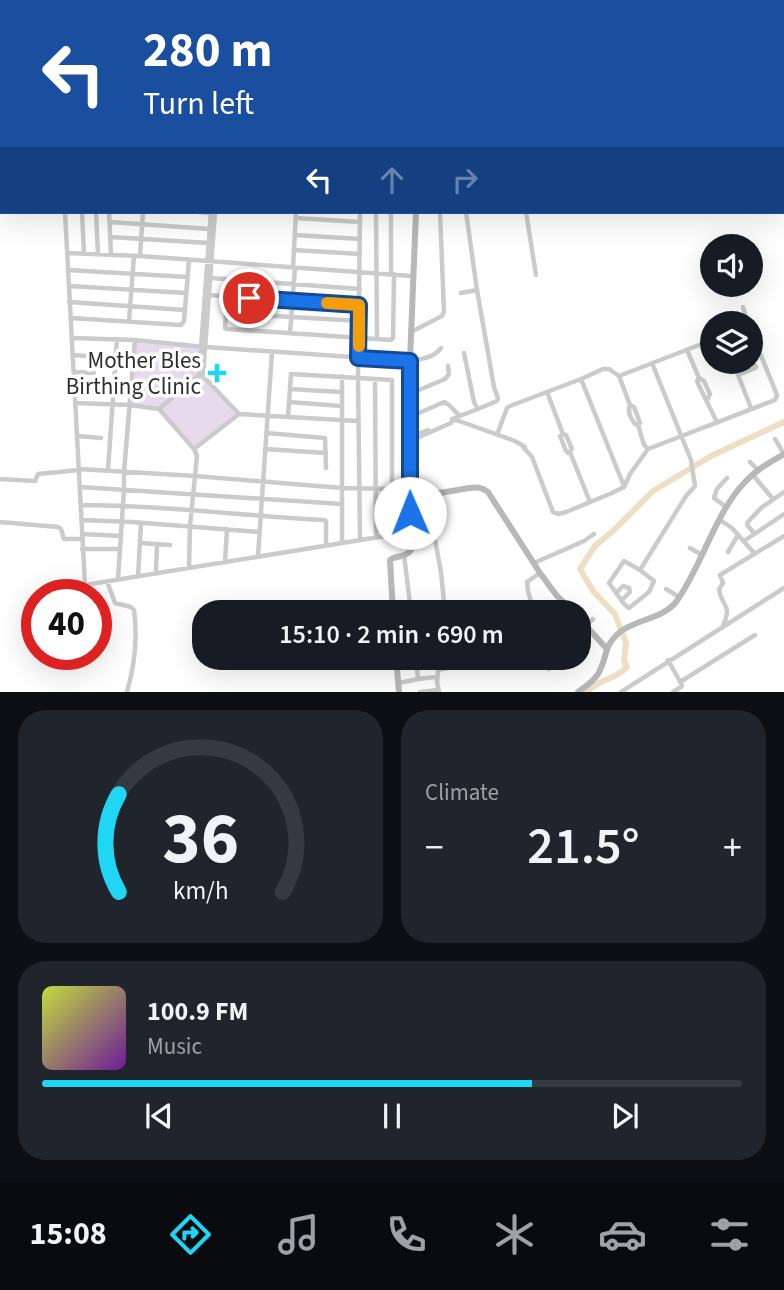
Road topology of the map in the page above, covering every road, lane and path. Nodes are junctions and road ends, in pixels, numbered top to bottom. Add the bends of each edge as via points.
1 (65, 214) edge
2 (82, 214) edge
3 (96, 214) edge
4 (109, 214) edge
5 (142, 214) edge
6 (213, 214) edge
7 (213, 214) edge
8 (360, 214) edge
9 (376, 214) edge
10 (391, 214) edge
11 (416, 214) edge
12 (440, 214) edge
13 (466, 214) edge
14 (526, 214) edge
15 (296, 215) edge
16 (110, 222) junction
17 (360, 222) junction
18 (142, 224) junction
19 (210, 229) junction
20 (295, 234) junction
21 (110, 237) junction
22 (141, 239) junction
23 (360, 239) junction
24 (209, 243) junction
25 (294, 250) junction
26 (68, 253) junction
27 (84, 253) junction
28 (98, 254) junction
29 (360, 254) junction
30 (111, 255) junction
31 (137, 256) junction
32 (189, 260) junction
33 (210, 261) junction
34 (294, 268) junction
35 (68, 270) junction
36 (360, 272) junction
37 (133, 273) junction
38 (377, 273) junction
39 (392, 274) junction
40 (536, 275) dead end
41 (412, 276) junction
42 (187, 277) junction
43 (211, 278) junction
44 (294, 285) junction
45 (69, 286) junction
46 (360, 289) junction
47 (132, 290) junction
48 (477, 290) junction
49 (186, 293) junction
50 (461, 293) dead end
51 (209, 295) junction
52 (227, 296) junction
53 (293, 301) junction
54 (69, 302) junction
55 (359, 305) junction
56 (130, 306) junction
57 (743, 307) dead end
58 (185, 310) junction
59 (744, 311) edge
60 (226, 313) junction
61 (292, 317) junction
62 (71, 318) junction
63 (129, 321) junction
64 (359, 321) junction
65 (410, 332) junction
66 (290, 333) junction
67 (359, 337) junction
68 (72, 338) junction
69 (117, 339) junction
70 (377, 339) junction
71 (135, 340) junction
72 (700, 345) edge
73 (204, 347) junction
74 (441, 348) dead end
75 (687, 350) junction
76 (272, 352) junction
77 (464, 353) dead end
78 (73, 355) junction
79 (116, 358) junction
80 (358, 358) junction
81 (410, 361) junction
82 (763, 361) edge
83 (652, 363) junction
84 (448, 366) dead end
85 (74, 372) junction
86 (94, 373) dead end
87 (201, 375) junction
88 (738, 375) edge
89 (342, 376) junction
90 (619, 376) junction
91 (358, 377) junction
92 (375, 379) junction
93 (581, 379) junction
94 (74, 383) junction
95 (115, 385) junction
96 (290, 389) junction
97 (410, 389) junction
98 (341, 392) junction
99 (547, 392) junction
100 (289, 402) junction
101 (75, 403) junction
102 (112, 404) junction
103 (130, 405) junction
104 (341, 405) junction
105 (751, 408) junction
106 (159, 409) junction
107 (478, 409) junction
108 (239, 414) junction
109 (268, 415) junction
110 (288, 416) junction
111 (460, 416) junction
112 (410, 417) junction
113 (342, 421) junction
114 (358, 421) junction
115 (717, 423) junction
116 (266, 433) junction
117 (497, 435) junction
118 (78, 436) junction
119 (682, 436) junction
120 (101, 438) dead end
121 (409, 439) junction
122 (775, 439) dead end
123 (194, 449) junction
124 (265, 449) junction
125 (648, 449) junction
126 (326, 453) junction
127 (784, 454) edge
128 (751, 462) dead end
129 (326, 468) dead end
130 (79, 470) junction
131 (108, 470) junction
132 (124, 472) junction
133 (756, 472) junction
134 (195, 476) junction
135 (727, 478) dead end
136 (0, 479) edge
137 (263, 482) junction
138 (80, 487) junction
139 (624, 487) junction
140 (342, 488) junction
141 (124, 489) junction
142 (359, 489) junction
143 (377, 489) junction
144 (393, 489) junction
145 (784, 492) edge
146 (194, 495) junction
147 (427, 496) junction
148 (411, 498) junction
149 (262, 499) junction
150 (773, 499) junction
151 (590, 502) junction
152 (341, 504) junction
153 (80, 505) junction
154 (123, 505) junction
155 (726, 507) junction
156 (192, 511) junction
157 (784, 514) edge
158 (260, 517) junction
159 (81, 520) junction
160 (720, 520) junction
161 (122, 522) junction
162 (0, 523) edge
163 (141, 523) junction
164 (191, 526) junction
165 (227, 529) junction
166 (260, 532) junction
167 (754, 533) junction
168 (594, 534) dead end
169 (738, 535) junction
170 (82, 536) junction
171 (121, 536) junction
172 (784, 536) edge
173 (376, 538) junction
174 (360, 540) junction
175 (744, 541) junction
176 (140, 543) junction
177 (342, 543) junction
178 (157, 544) junction
179 (170, 545) dead end
180 (326, 545) junction
181 (690, 548) dead end
182 (82, 549) junction
183 (120, 549) junction
184 (728, 552) dead end
185 (755, 554) junction
186 (404, 555) junction
187 (702, 555) junction
188 (258, 556) junction
189 (225, 562) junction
190 (533, 563) junction
191 (189, 568) junction
192 (640, 570) junction
193 (156, 572) junction
194 (540, 573) junction
195 (138, 576) junction
196 (84, 579) edge
197 (118, 579) junction
198 (112, 580) edge
199 (784, 588) edge
200 (666, 589) dead end
201 (616, 593) junction
202 (112, 595) edge
203 (679, 597) junction
204 (392, 600) edge
205 (410, 600) edge
206 (444, 600) edge
207 (531, 600) edge
208 (561, 600) edge
209 (622, 600) junction
210 (722, 626) junction
211 (591, 631) edge
212 (755, 635) dead end
213 (606, 648) junction
214 (668, 660) junction
215 (417, 670) edge
216 (439, 670) edge
217 (436, 677) junction
218 (418, 679) junction
219 (680, 682) junction
220 (399, 687) edge
221 (584, 690) edge
222 (127, 691) edge
223 (420, 691) edge
224 (439, 691) edge
225 (621, 691) edge
226 (673, 691) edge

1 - 26 street
2 - 27 street
3 - 28 street
4 - 16 street
5 - 18 street
6 - 19 street
7 - 33 street
8 - 17 street
9 - 38 street
10 - 39 street
11 - 41 street
12 - 65 street via 444,312
13 - 48 street
14 - 40 street
15 - 17 street
15 - 20 street
16 - 18 street
16 - 21 street
17 - 23 street
18 - 19 street
18 - 22 street
19 - 24 street
20 - 23 street
20 - 25 street
21 - 22 street
21 - 30 street
22 - 24 street
22 - 31 street
23 - 29 street
24 - 33 street
25 - 29 street
25 - 34 street
26 - 27 street
26 - 35 street
27 - 28 street
28 - 30 street
29 - 36 street
30 - 31 street
31 - 32 street
31 - 37 street
32 - 33 street
32 - 42 street
33 - 34 street
33 - 43 street
33 - 73 street
34 - 36 street
34 - 44 street
35 - 37 street
35 - 45 street
36 - 38 street
36 - 46 street
37 - 42 street
37 - 47 street
38 - 39 street
38 - 70 street
39 - 41 street
39 - 70 street via 393,338
41 - 65 street
42 - 49 street
43 - 44 street
43 - 51 street
44 - 46 street
44 - 53 street
45 - 47 street
45 - 54 street
46 - 55 street
47 - 49 street
47 - 56 street
48 - 50 street
48 - 107 street via 498,398
49 - 58 street
51 - 52 street
51 - 73 street
52 - 53 street
52 - 60 street
53 - 55 street
53 - 61 street
54 - 56 street
54 - 62 street
55 - 64 street
56 - 58 street
56 - 63 street
57 - 59 street
58 - 63 street via 181,326
60 - 61 street
60 - 66 street via 227,329
61 - 64 street
61 - 66 street
62 - 63 street
62 - 68 street
64 - 67 street
65 - 81 street
66 - 67 street
67 - 70 street
67 - 80 street
68 - 69 street
68 - 78 street
69 - 71 street
69 - 79 street
71 - 73 street
71 - 103 street
72 - 75 street
73 - 76 street
73 - 87 street
74 - 81 street via 437,354
75 - 83 street
75 - 115 street via 710,394 707,400
76 - 80 street
76 - 109 street
77 - 107 street
78 - 79 street
78 - 85 street
79 - 95 street
80 - 81 street
80 - 91 street
81 - 97 street
82 - 105 street via 777,395 775,400
83 - 90 street
83 - 119 street
84 - 97 street via 445,379
85 - 86 street
85 - 94 street
87 - 106 street
87 - 108 street
88 - 105 street
89 - 91 street
89 - 96 street via 292,373
89 - 98 street
90 - 93 street via 603,369
90 - 125 street via 628,409
91 - 92 street
91 - 114 street
92 - 143 street
92 - 144 street via 392,380
93 - 99 street
93 - 139 street
94 - 95 street
94 - 101 street
95 - 102 street
96 - 98 street
96 - 100 street
97 - 112 street
98 - 104 street
99 - 117 street via 507,408
99 - 151 street via 566,452 570,452
100 - 104 street
100 - 110 street
101 - 102 street
101 - 118 street
102 - 103 street
102 - 131 street
103 - 106 street
103 - 132 street
104 - 113 street
105 - 115 street
106 - 123 street
107 - 111 street
108 - 109 street
108 - 123 street
109 - 110 street
109 - 116 street
110 - 113 street
111 - 112 street via 444,402
111 - 121 street
112 - 121 street
113 - 114 street
113 - 140 street
114 - 142 street
115 - 119 street
116 - 124 street
116 - 126 street via 326,438
117 - 121 street via 451,423
117 - 151 street via 515,441 532,457 553,512
118 - 120 street
118 - 130 street
119 - 125 street
119 - 192 street via 695,486
121 - 148 street
122 - 127 street
123 - 134 street
124 - 126 street
124 - 137 street
125 - 139 street
126 - 129 street
127 - 133 street
128 - 133 street
130 - 131 street
130 - 136 street via 38,474 35,481
130 - 138 street
131 - 132 street
132 - 134 street
132 - 141 street
133 - 150 street
133 - 155 street
134 - 137 street
134 - 146 street
135 - 155 street via 714,498
137 - 140 street
137 - 149 street
138 - 141 street
138 - 153 street
139 - 151 street
140 - 142 street
140 - 152 street
141 - 146 street
141 - 154 street
142 - 143 street
142 - 174 street
143 - 144 street
143 - 173 street
144 - 173 street via 392,533
145 - 150 street
146 - 149 street
146 - 156 street
147 - 148 street
147 - 190 street via 484,488
147 - 206 street
148 - 186 street via 411,550
149 - 152 street
149 - 158 street
150 - 167 street via 747,523
152 - 177 street
153 - 154 street
153 - 159 street
154 - 156 street
154 - 161 street
155 - 160 street
156 - 158 street
156 - 164 street
157 - 167 street
158 - 166 street
158 - 180 street via 325,520
159 - 161 street
159 - 170 street
160 - 169 street
160 - 187 street
161 - 163 street
161 - 171 street
162 - 170 street via 58,527 64,539
163 - 164 street
163 - 176 street
164 - 165 street
164 - 191 street
165 - 166 street
165 - 189 street
166 - 188 street
167 - 175 street
168 - 190 street
169 - 175 street
169 - 184 street
170 - 171 street
170 - 182 street
171 - 183 street
172 - 185 street
173 - 174 street
174 - 177 street
175 - 185 street
176 - 178 street
176 - 195 street
177 - 180 street
178 - 179 street
178 - 193 street
180 - 188 street
181 - 187 street
182 - 183 street
182 - 196 street
183 - 197 street
185 - 210 street via 720,575 720,596 727,610
186 - 204 street via 390,560
186 - 205 street
187 - 203 street
188 - 189 street
189 - 191 street
190 - 194 street
191 - 193 street
192 - 201 street via 622,562 609,583
192 - 209 street via 653,579 651,588 629,608
193 - 195 street
194 - 207 street via 527,582
194 - 208 street
195 - 197 street
197 - 198 street
199 - 210 street
200 - 203 street
201 - 209 street
201 - 209 street via 623,586 629,588
202 - 222 street via 115,603 134,610 137,644
203 - 213 street via 666,611 623,630
210 - 214 street
211 - 213 street
212 - 219 street
213 - 221 street via 598,673
214 - 219 street
214 - 225 street
215 - 218 street
216 - 217 street
217 - 218 street
217 - 224 street
218 - 220 street
219 - 226 street via 681,687
223 - 224 street

